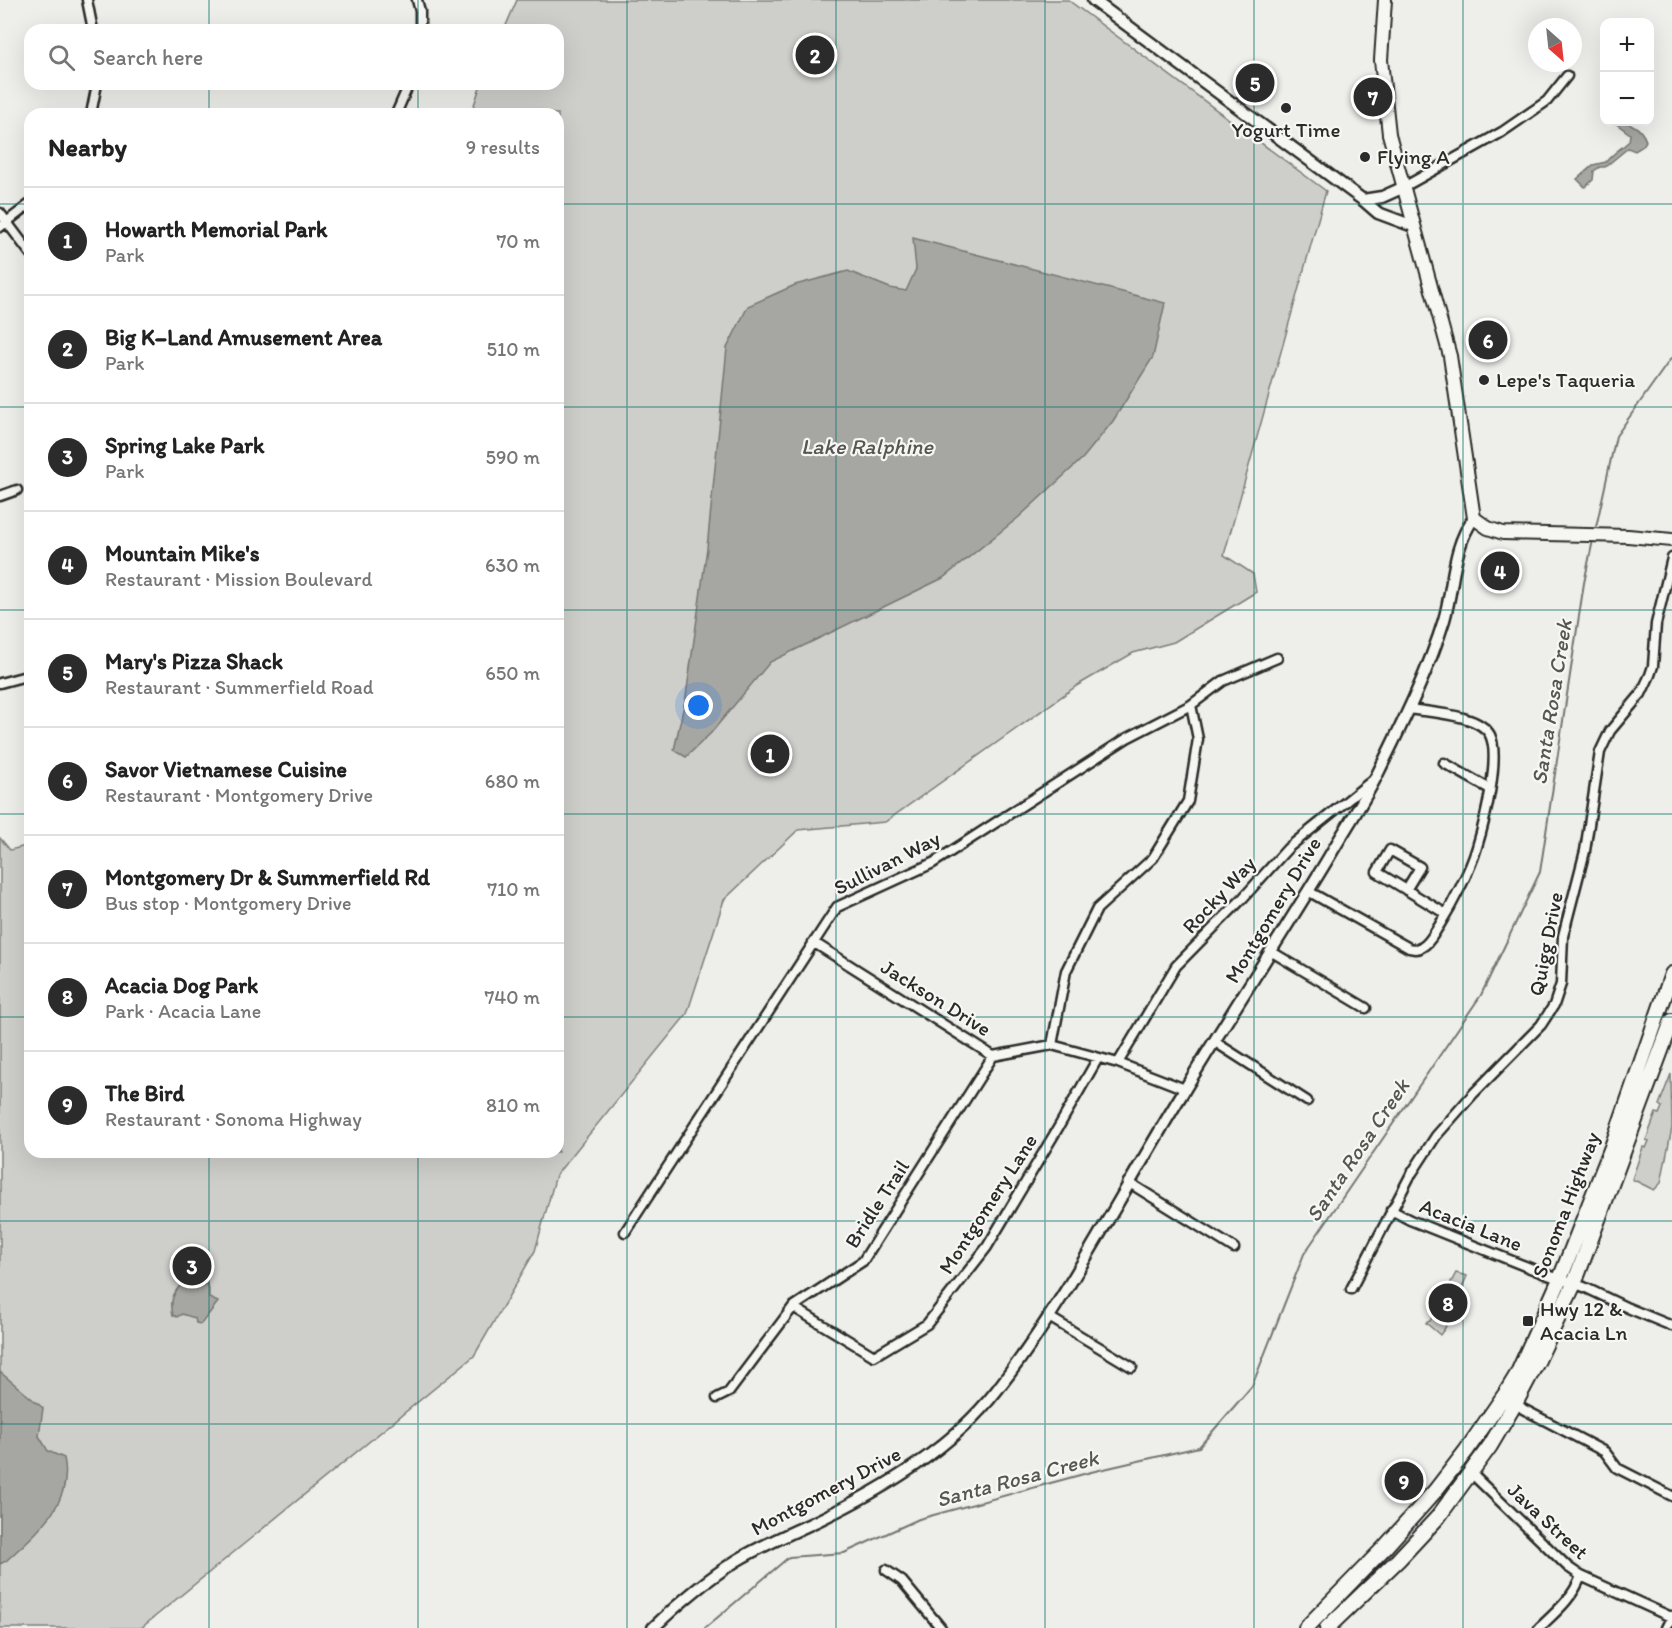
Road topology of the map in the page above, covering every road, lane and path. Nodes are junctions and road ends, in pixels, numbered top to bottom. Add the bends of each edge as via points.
1 (87, 0) edge
2 (417, 0) edge
3 (1093, 0) edge
4 (1385, 0) edge
5 (92, 24) edge
6 (420, 24) edge
7 (1567, 76) dead end
8 (96, 90) edge
9 (406, 90) edge
10 (92, 108) edge
11 (399, 108) edge
12 (1402, 188) junction
13 (1363, 200) junction
14 (24, 209) edge
15 (0, 213) edge
16 (3, 225) edge
17 (1413, 226) junction
18 (24, 247) edge
19 (17, 490) dead end
20 (0, 496) edge
21 (1474, 518) junction
22 (1672, 540) edge
23 (1672, 558) edge
24 (1277, 658) dead end
25 (24, 677) edge
26 (0, 683) edge
27 (1191, 705) junction
28 (1410, 709) junction
29 (1444, 763) dead end
30 (1376, 777) junction
31 (1490, 789) junction
32 (1406, 890) junction
33 (1308, 891) junction
34 (1446, 914) junction
35 (813, 942) junction
36 (1272, 952) junction
37 (1672, 976) edge
38 (1366, 1008) dead end
39 (1672, 1022) edge
40 (1215, 1042) junction
41 (1052, 1045) junction
42 (993, 1056) junction
43 (1098, 1058) junction
44 (1118, 1064) junction
45 (1185, 1089) junction
46 (1307, 1101) dead end
47 (1128, 1182) junction
48 (1391, 1210) junction
49 (625, 1232) dead end
50 (1234, 1248) dead end
51 (1567, 1281) junction
52 (1351, 1289) dead end
53 (793, 1307) junction
54 (1050, 1317) junction
55 (1672, 1326) edge
56 (1131, 1367) dead end
57 (717, 1398) dead end
58 (1516, 1402) junction
59 (1472, 1474) junction
60 (1672, 1496) edge
61 (886, 1570) dead end
62 (1581, 1576) junction
63 (1672, 1616) edge
64 (653, 1628) edge
65 (941, 1628) edge
66 (1306, 1628) edge
67 (1328, 1628) edge
68 (1539, 1628) edge
69 (1666, 1628) edge

1 - 5 street
2 - 6 street
3 - 13 street
4 - 12 main road via 1382,71 1388,132
7 - 12 street via 1547,100 1510,127
8 - 10 street
9 - 11 street
12 - 13 street
12 - 17 main road
13 - 17 street via 1378,213
14 - 16 street
15 - 16 street
16 - 18 street
17 - 21 main road via 1450,356
19 - 20 street
21 - 22 main road via 1503,533
21 - 28 street, Montgomery Drive via 1463,535 1444,619
23 - 48 street, Quigg Drive via 1656,624 1650,675 1641,694 1610,731 1600,752 1585,851 1563,936 1562,984 1554,1005 1541,1025 1436,1136
24 - 27 street, Sullivan Way via 1223,681
25 - 26 street
27 - 35 street, Sullivan Way via 1127,738 933,863 837,907
27 - 41 street via 1198,739 1188,801 1153,858 1097,909 1066,970
28 - 30 street, Montgomery Drive
28 - 31 street via 1466,718 1484,728 1493,747
29 - 31 street
30 - 33 street, Montgomery Drive
30 - 44 street, Rocky Way via 1288,848 1176,966
31 - 34 street via 1476,849
32 - 32 street via 1377,872 1390,850 1420,867
32 - 34 street
33 - 34 street via 1409,948 1424,947
33 - 36 street, Montgomery Drive
35 - 42 street, Jackson Drive
35 - 49 street, Sullivan Way
36 - 38 street
36 - 40 street, Montgomery Drive
37 - 51 main road, Sonoma Highway
39 - 51 main road, Sonoma Highway
40 - 45 street, Montgomery Drive
40 - 46 street
41 - 42 street, Jackson Drive
41 - 43 street, Jackson Drive
42 - 53 street, Bridle Trail via 863,1261
43 - 44 street, Jackson Drive
43 - 53 street, Montgomery Lane via 987,1247 927,1324 874,1356
44 - 45 street, Jackson Drive
45 - 47 street, Montgomery Drive
47 - 50 street
47 - 54 street, Montgomery Drive
48 - 51 street, Acacia Lane
48 - 52 street, Quigg Drive
51 - 55 street, Acacia Lane
51 - 58 main road, Sonoma Highway via 1538,1360
51 - 66 main road, Sonoma Highway via 1512,1384 1454,1468 1411,1519
53 - 57 street, Bridle Trail via 729,1392
54 - 56 street
54 - 64 street, Montgomery Drive via 991,1397 943,1444 882,1486 739,1559 704,1582
58 - 59 main road, Sonoma Highway
58 - 60 street via 1605,1452 1617,1468
59 - 62 street, Java Street
59 - 67 main road, Sonoma Highway via 1398,1560
61 - 65 street via 902,1581
62 - 63 street, Java Street
62 - 68 street via 1569,1599
63 - 69 street

